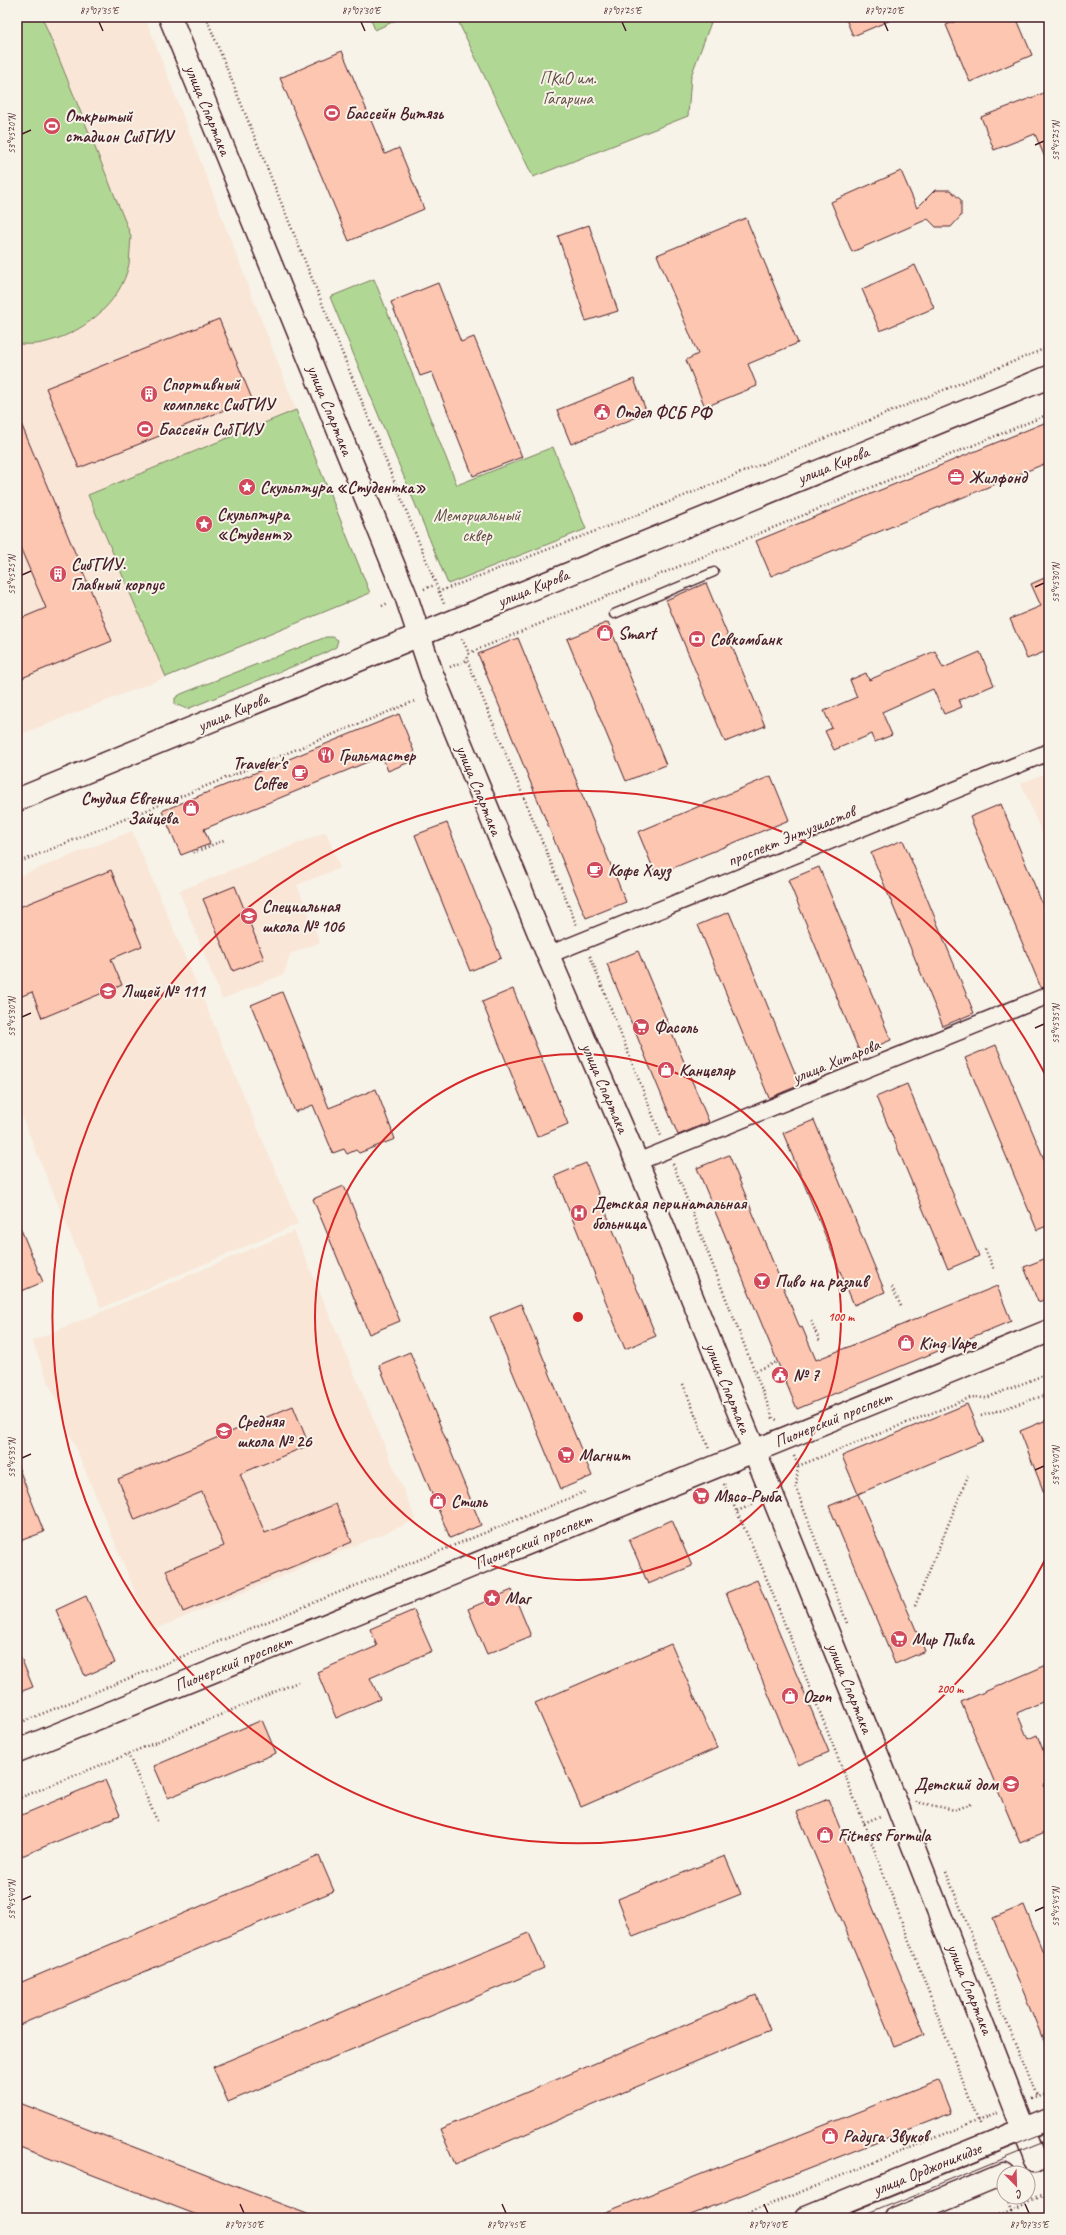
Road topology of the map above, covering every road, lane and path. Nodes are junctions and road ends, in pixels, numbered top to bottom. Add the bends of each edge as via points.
1 (170, 17) edge
2 (206, 17) edge
3 (1049, 347) edge
4 (1049, 377) edge
5 (1049, 414) edge
6 (714, 572) dead end
7 (438, 592) junction
8 (614, 614) dead end
9 (452, 620) junction
10 (419, 634) junction
11 (469, 653) junction
12 (415, 700) dead end
13 (1049, 752) edge
14 (17, 800) edge
15 (224, 840) dead end
16 (193, 853) dead end
17 (17, 863) edge
18 (584, 941) junction
19 (548, 955) junction
20 (1049, 995) edge
21 (667, 1150) junction
22 (636, 1162) junction
23 (985, 1249) dead end
24 (994, 1269) dead end
25 (892, 1287) dead end
26 (902, 1308) dead end
27 (810, 1321) dead end
28 (1049, 1331) edge
29 (820, 1342) dead end
30 (777, 1362) dead end
31 (756, 1371) junction
32 (1049, 1373) edge
33 (683, 1384) dead end
34 (1049, 1394) edge
35 (981, 1416) dead end
36 (788, 1438) junction
37 (754, 1450) junction
38 (716, 1466) junction
39 (798, 1466) junction
40 (968, 1476) dead end
41 (587, 1491) dead end
42 (915, 1606) dead end
43 (848, 1627) dead end
44 (298, 1682) dead end
45 (17, 1724) edge
46 (17, 1751) edge
47 (128, 1754) junction
48 (914, 1794) dead end
49 (17, 1799) edge
50 (920, 1808) dead end
51 (158, 1823) dead end
52 (944, 1866) dead end
53 (1048, 2093) edge
54 (1038, 2097) junction
55 (1049, 2100) edge
56 (1014, 2106) junction
57 (1049, 2119) edge
58 (979, 2120) junction
59 (1024, 2129) junction
60 (986, 2144) junction
61 (1043, 2158) edge
62 (1026, 2165) edge
63 (996, 2177) edge
64 (1049, 2193) edge
65 (1010, 2205) edge
66 (1011, 2209) junction
67 (736, 2218) edge
68 (806, 2218) edge
69 (897, 2218) edge
70 (988, 2218) edge

1 - 10 street, улица Спартака
2 - 7 path
3 - 7 path via 765,464
4 - 9 street, улица Кирова
5 - 11 path
6 - 8 lane
7 - 9 path
9 - 10 street, улица Кирова
9 - 11 path
10 - 14 street, улица Кирова
10 - 19 street, улица Спартака via 432,674
11 - 18 path via 467,660
12 - 17 path
13 - 18 street, проспект Энтузиастов
15 - 16 path
18 - 19 street, проспект Энтузиастов
18 - 21 path
19 - 22 street, улица Спартака
20 - 21 street, улица Хитарова
21 - 22 street, улица Хитарова
21 - 31 path
22 - 37 street, улица Спартака
23 - 24 path
25 - 26 path
27 - 29 path
28 - 36 street, Пионерский проспект
30 - 31 path
31 - 36 path via 773,1418 781,1422
32 - 39 path via 986,1398 972,1396
33 - 38 path
34 - 35 path
36 - 37 street, Пионерский проспект
36 - 39 path
37 - 38 street, Пионерский проспект
37 - 56 street, улица Спартака via 886,1777
38 - 46 street, Пионерский проспект
38 - 58 path via 762,1567 864,1823 952,2057
39 - 43 path via 796,1488
40 - 42 path
41 - 45 path
44 - 47 path
47 - 49 path
47 - 51 path
48 - 50 path
52 - 54 path
53 - 54 path
53 - 55 path
54 - 56 path
56 - 58 path
56 - 59 street, улица Спартака
57 - 59 street, улица Орджоникидзе
58 - 60 path
58 - 67 path
59 - 60 street, улица Орджоникидзе
59 - 61 street, улица Спартака
60 - 68 street, улица Орджоникидзе
61 - 62 street
63 - 69 street, улица Орджоникидзе
64 - 66 path
65 - 66 path
66 - 70 path

